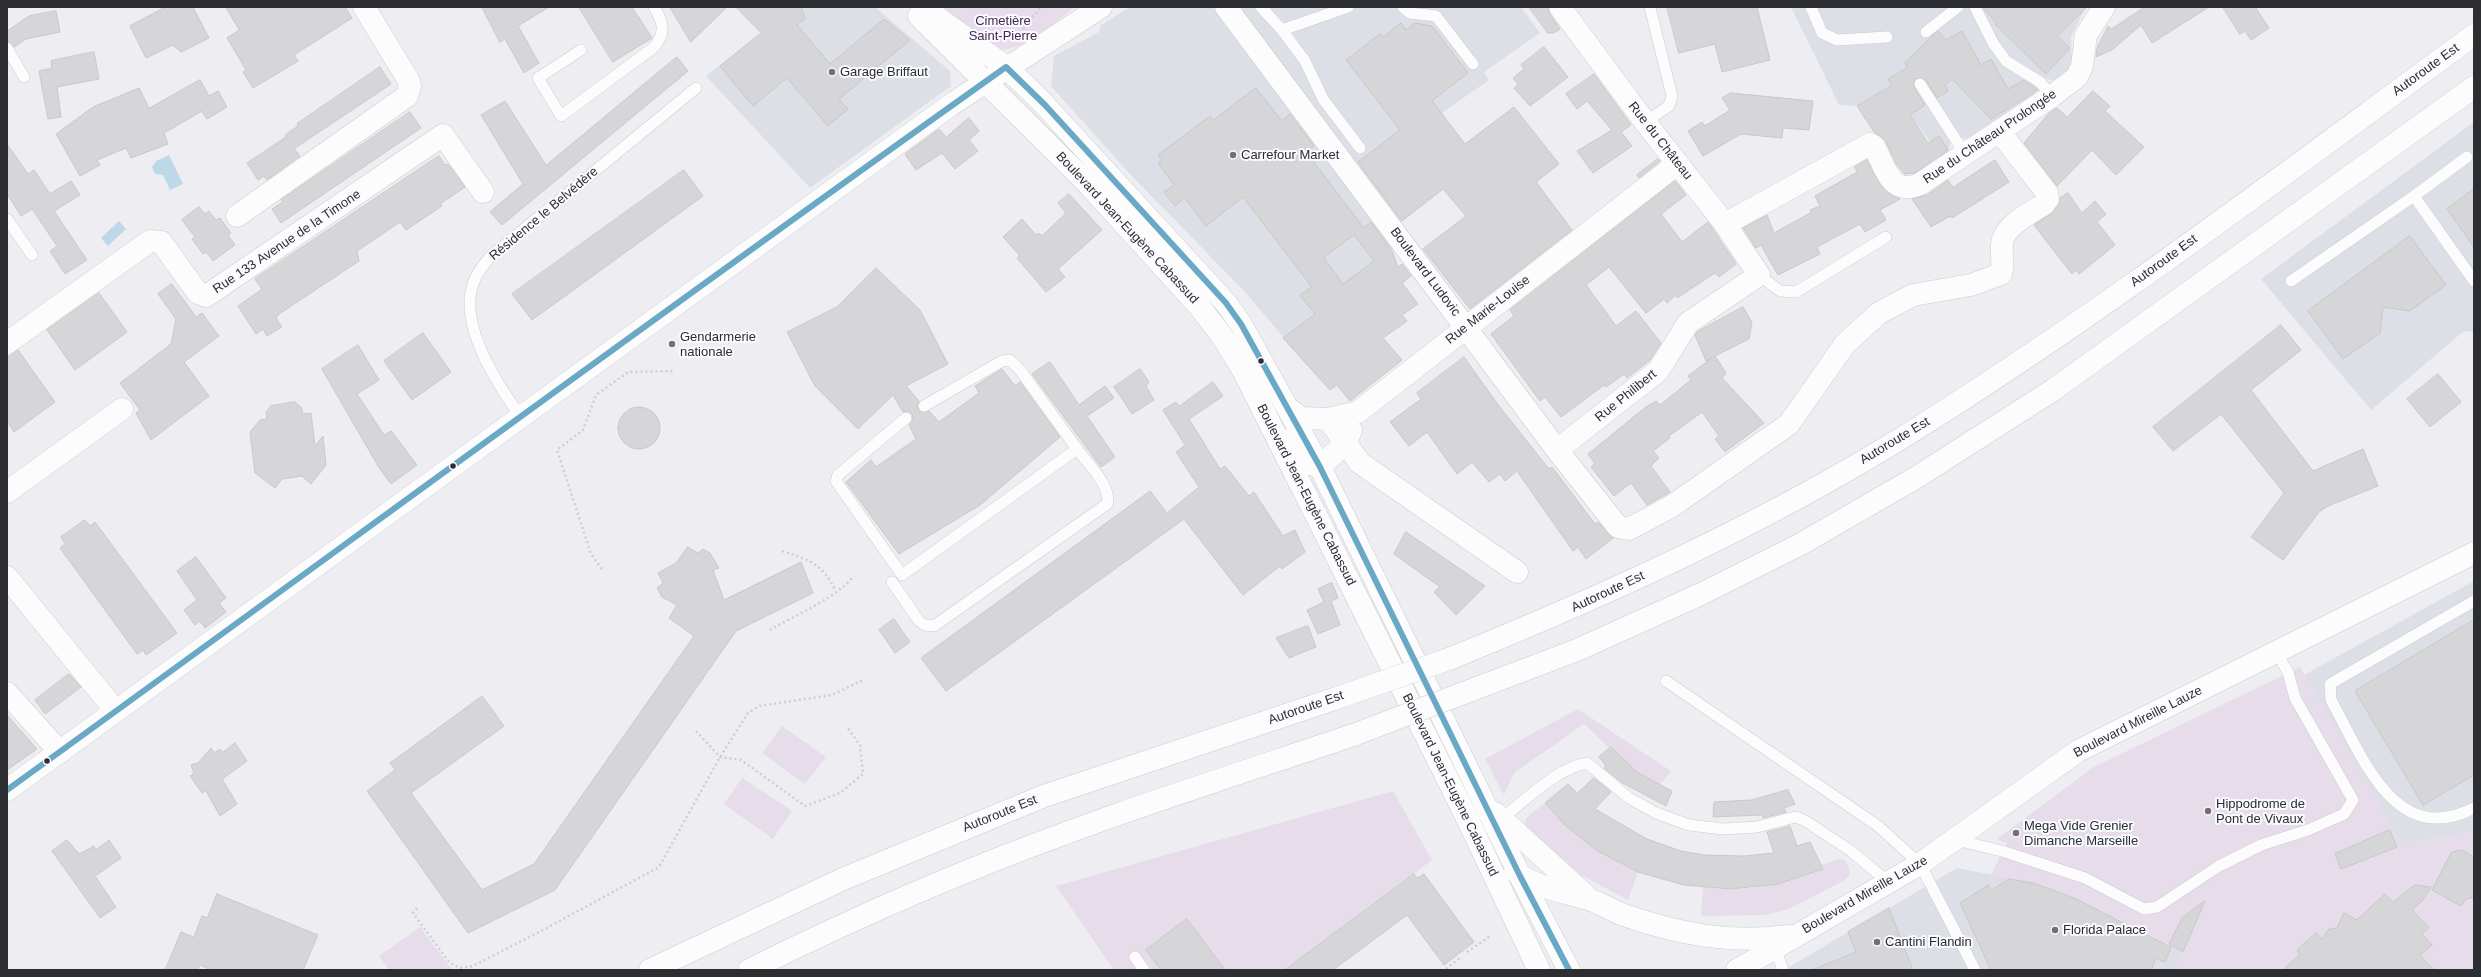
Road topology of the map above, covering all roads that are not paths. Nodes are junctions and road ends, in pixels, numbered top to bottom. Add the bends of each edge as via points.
1 (364, 7) edge
2 (654, 7) edge
3 (910, 7) edge
4 (923, 7) edge
5 (1101, 7) edge
6 (1226, 7) edge
7 (1261, 7) edge
8 (1348, 7) edge
9 (1403, 7) edge
10 (1560, 7) edge
11 (1650, 7) edge
12 (1811, 7) edge
13 (1958, 7) edge
14 (1975, 7) edge
15 (2104, 7) edge
16 (1282, 30) junction
17 (1926, 32) dead end
18 (2474, 35) edge
19 (1887, 37) dead end
20 (7, 48) edge
21 (581, 50) dead end
22 (1473, 64) dead end
23 (1006, 67) junction
24 (24, 77) dead end
25 (985, 80) junction
26 (1920, 84) dead end
27 (2474, 87) edge
28 (696, 88) dead end
29 (2052, 96) junction
30 (1645, 122) junction
31 (1999, 131) junction
32 (1360, 148) dead end
33 (1965, 154) junction
34 (2467, 156) dead end
35 (1677, 164) junction
36 (483, 192) dead end
37 (2414, 196) junction
38 (237, 216) dead end
39 (7, 219) edge
40 (1725, 224) junction
41 (1886, 237) dead end
42 (32, 255) dead end
43 (1183, 257) junction
44 (1168, 272) junction
45 (1759, 275) junction
46 (2291, 281) dead end
47 (2474, 281) edge
48 (1466, 327) junction
49 (7, 343) edge
50 (924, 406) dead end
51 (122, 409) dead end
52 (1289, 409) junction
53 (1358, 412) junction
54 (521, 417) junction
55 (906, 418) dead end
56 (1328, 419) junction
57 (1268, 420) junction
58 (1346, 442) junction
59 (1077, 449) junction
60 (1557, 450) junction
61 (1320, 467) junction
62 (7, 492) edge
63 (2474, 553) edge
64 (1518, 572) dead end
65 (7, 577) edge
66 (892, 582) dead end
67 (2474, 601) edge
68 (2276, 652) junction
69 (1666, 681) dead end
70 (7, 693) edge
71 (116, 710) junction
72 (60, 752) junction
73 (7, 790) edge
74 (2474, 808) edge
75 (1494, 811) junction
76 (1468, 818) junction
77 (1956, 840) junction
78 (1920, 864) junction
79 (1520, 876) junction
80 (1888, 882) junction
81 (1592, 901) junction
82 (1797, 935) junction
83 (1775, 948) junction
84 (1135, 957) dead end
85 (650, 970) edge
86 (749, 970) edge
87 (1144, 970) edge
88 (1539, 970) edge
89 (1569, 970) edge
90 (1737, 970) edge
91 (1783, 970) edge
92 (1975, 970) edge

1 - 38 main road via 409,81 408,96
2 - 21 lane via 663,28 662,38 653,48 561,116 538,78
3 - 25 main road, Boulevard Jean-Eugène Cabassud
4 - 23 main road, Boulevard Jean-Eugène Cabassud
5 - 23 main road
6 - 48 main road, Boulevard Ludovic
7 - 16 lane
8 - 16 lane
9 - 22 lane via 1410,13 1436,16
10 - 30 main road, Rue du Château
11 - 30 lane via 1672,96 1669,106
12 - 19 lane via 1822,33 1837,40
13 - 17 lane
14 - 29 lane via 1993,43 2006,61 2040,82
15 - 29 main road, Rue du Château Prolongée via 2086,35 2082,66 2077,77
16 - 32 lane via 1305,61 1323,99
18 - 85 main road, Autoroute Est, bridge via 2036,352 1898,440 1788,503 1565,612 1448,659 1044,796 843,879
20 - 24 lane
23 - 25 main road
23 - 43 main road, Boulevard Jean-Eugène Cabassud via 1045,105
25 - 44 main road, Boulevard Jean-Eugène Cabassud via 1088,184
25 - 54 main road
26 - 33 lane
27 - 86 main road, bridge via 2053,390 1917,477 1801,544 1701,594 1577,650 1356,734 1066,834 966,872 848,921
28 - 54 lane, Résidence le Belvédère via 490,257 475,278 470,303 472,325 502,390
29 - 31 main road, Rue du Château Prolongée
30 - 35 main road, Rue du Château
31 - 33 main road, Rue du Château Prolongée
31 - 60 main road, Boulevard Ludovic via 2047,193 2048,199 2008,230 2002,244 2004,265 2001,274 1970,285 1913,295 1879,313 1845,344 1789,424 1672,506 1629,529 1618,527
33 - 40 main road, Rue du Château Prolongée via 1920,184 1901,188 1895,184 1874,146 1865,145
34 - 37 lane
35 - 40 main road, Rue du Château
35 - 48 main road, Rue Marie-Louise
36 - 49 main road, Rue 133 Avenue de la Timone via 443,135 206,296 198,293 161,242 150,241
37 - 46 lane
37 - 47 lane
39 - 42 lane
40 - 45 main road, Rue du Château
41 - 45 lane via 1796,292 1780,290
43 - 44 main road
43 - 52 main road, Boulevard Jean-Eugène Cabassud via 1226,303 1241,324
44 - 57 main road, Boulevard Jean-Eugène Cabassud via 1222,336 1244,372
45 - 60 main road, Rue Philibert via 1688,323 1658,371
48 - 53 main road, Rue Marie-Louise
48 - 60 main road, Boulevard Ludovic
50 - 59 lane via 1002,361 1010,360
51 - 62 main road
52 - 56 main road, Rue Marie-Louise via 1301,418
52 - 61 main road, Boulevard Jean-Eugène Cabassud
53 - 56 main road, Rue Marie-Louise
53 - 58 main road
54 - 71 main road
55 - 59 lane via 838,475 836,481 902,575
56 - 58 main road
57 - 61 main road via 1300,462
57 - 76 main road, Boulevard Jean-Eugène Cabassud
58 - 61 main road
58 - 64 main road via 1360,463
59 - 66 lane via 1106,488 1109,496 1107,504 934,626 919,621
61 - 75 main road, Boulevard Jean-Eugène Cabassud
63 - 68 main road, Boulevard Mireille Lauze
65 - 71 main road
67 - 74 lane via 2330,684 2331,700 2382,789 2403,809 2426,818 2462,814
68 - 77 main road, Boulevard Mireille Lauze via 2078,751
68 - 77 lane via 2288,672 2295,698 2353,800 2344,814 2308,830 2262,845 2219,866 2157,907 2144,909 2085,878 2002,851
69 - 78 lane via 1878,826
70 - 72 main road
71 - 72 main road
72 - 73 main road
75 - 79 main road, Boulevard Jean-Eugène Cabassud
75 - 80 lane via 1574,765 1587,763 1629,798 1656,813 1689,825 1723,829 1757,826 1795,817 1804,820 1851,851
75 - 81 main road
76 - 79 main road via 1501,860
76 - 88 main road, Boulevard Jean-Eugène Cabassud
77 - 78 main road, Boulevard Mireille Lauze
78 - 80 main road, Boulevard Mireille Lauze
78 - 92 lane
79 - 81 main road
79 - 89 main road, Boulevard Jean-Eugène Cabassud
80 - 82 main road, Boulevard Mireille Lauze
81 - 82 main road via 1623,915 1668,930 1699,936 1758,940
82 - 83 main road, Boulevard Mireille Lauze
83 - 90 main road, Boulevard Mireille Lauze
83 - 91 lane
84 - 87 lane

